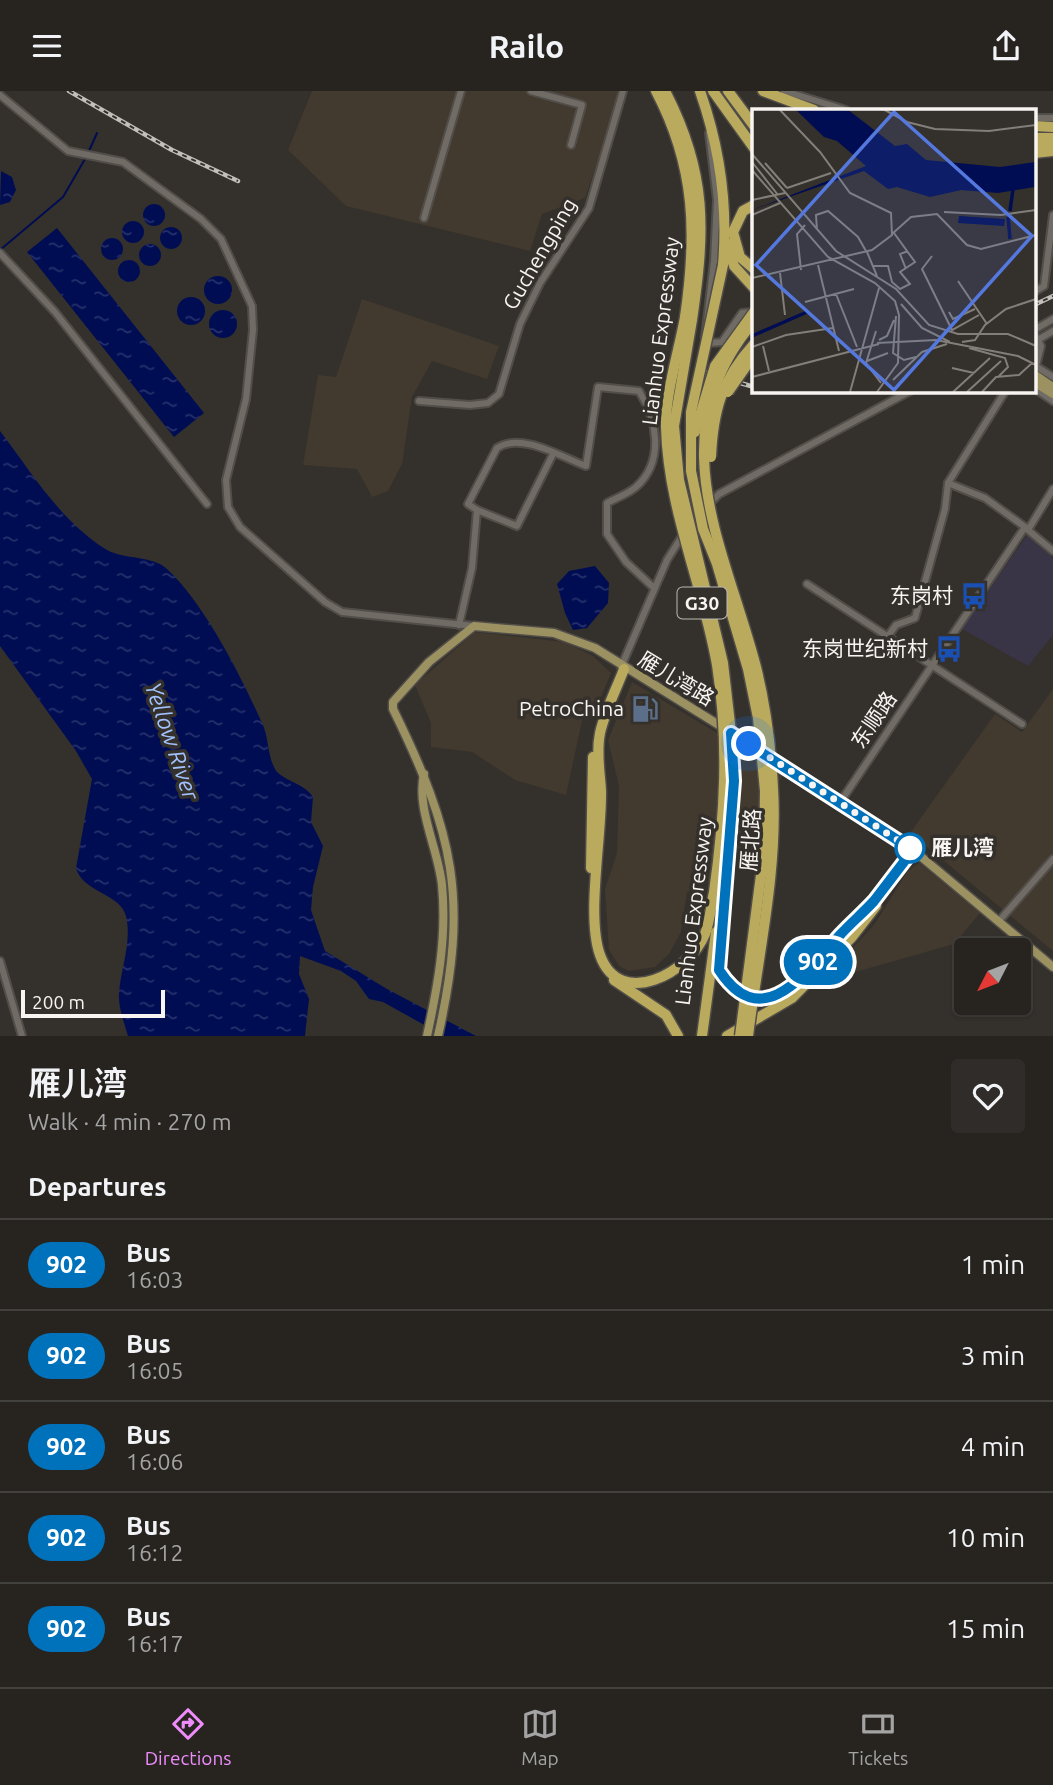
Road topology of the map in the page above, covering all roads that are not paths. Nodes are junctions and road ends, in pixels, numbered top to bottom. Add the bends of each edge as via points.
1 (461, 91) edge
2 (531, 91) edge
3 (623, 91) edge
4 (656, 91) edge
5 (665, 91) edge
6 (698, 91) edge
7 (713, 91) edge
8 (728, 91) edge
9 (763, 91) edge
10 (784, 91) edge
11 (0, 95) edge
12 (811, 109) edge
13 (843, 109) edge
14 (708, 115) junction
15 (752, 124) edge
16 (572, 145) dead end
17 (752, 145) edge
18 (752, 206) edge
19 (1053, 215) edge
20 (424, 218) dead end
21 (3, 256) edge
22 (729, 266) junction
23 (752, 267) edge
24 (752, 286) edge
25 (1036, 289) edge
26 (752, 312) edge
27 (752, 314) edge
28 (688, 319) junction
29 (1053, 319) edge
30 (752, 324) edge
31 (1053, 331) edge
32 (1036, 335) edge
33 (1036, 336) edge
34 (1036, 338) edge
35 (752, 346) edge
36 (752, 358) edge
37 (1036, 364) edge
38 (1036, 368) edge
39 (1036, 369) edge
40 (1053, 377) edge
41 (1036, 383) edge
42 (1053, 387) edge
43 (1036, 389) edge
44 (908, 392) edge
45 (1005, 392) edge
46 (1053, 394) edge
47 (419, 401) dead end
48 (1053, 401) edge
49 (553, 454) junction
50 (948, 483) junction
51 (1053, 489) edge
52 (709, 492) junction
53 (207, 504) dead end
54 (698, 505) junction
55 (477, 510) junction
56 (708, 528) junction
57 (1027, 528) junction
58 (1053, 551) edge
59 (807, 584) dead end
60 (654, 588) junction
61 (459, 625) junction
62 (474, 626) junction
63 (888, 636) junction
64 (932, 665) junction
65 (622, 668) junction
66 (1022, 724) dead end
67 (424, 774) junction
68 (841, 801) junction
69 (915, 851) junction
70 (1053, 859) edge
71 (720, 894) junction
72 (999, 921) junction
73 (0, 961) edge
74 (1053, 967) edge
75 (22, 1036) edge
76 (427, 1036) edge
77 (438, 1036) edge
78 (678, 1036) edge
79 (697, 1036) edge
80 (702, 1036) edge
81 (727, 1036) edge
82 (740, 1036) edge
83 (748, 1036) edge

1 - 20 street
2 - 16 street via 582,104
3 - 47 street, Guchengping via 589,208 540,282 520,324 499,394 488,403 470,405
4 - 28 highway, Lianhuo Expressway / G30 via 687,174 692,207
5 - 28 highway, Lianhuo Expressway / G30 via 685,139 701,202 701,251
6 - 14 highway
7 - 17 highway
8 - 15 highway
9 - 12 highway
10 - 13 street
11 - 61 street via 68,151 123,162 221,239 252,306 246,399 226,480 228,507 240,527 342,612
14 - 22 highway via 720,163
14 - 26 street via 717,200 705,338 710,343 722,342 742,313
18 - 23 highway via 743,211 733,232 740,257
19 - 25 street via 1044,286
21 - 53 street via 55,312
22 - 24 highway
22 - 54 highway, bridge via 691,412 691,471
27 - 54 highway, bridge via 726,346 706,387 695,434
28 - 71 highway, Lianhuo Expressway / G30, bridge via 674,426 679,480 723,663 732,741 732,815
28 - 71 highway, Lianhuo Expressway / G30, bridge via 666,424 670,480 716,665 725,744
29 - 32 street
30 - 52 highway, bridge via 728,356 712,390 703,429
31 - 33 street
34 - 37 street via 1041,346
35 - 52 highway, bridge via 734,366 715,412
36 - 52 highway, bridge via 728,392 715,439
38 - 40 street
39 - 42 main road
41 - 46 main road
43 - 48 street
44 - 60 street via 719,495 692,521
45 - 50 street
49 - 55 street via 517,526
49 - 55 street via 522,442 506,442 497,448 468,504
49 - 60 street via 586,466 598,387 639,391 657,436 651,462 636,487 607,503 607,534 626,562
50 - 57 street via 985,498
50 - 63 street via 915,618 896,625
51 - 57 street, 东顺路
52 - 56 highway, bridge
54 - 56 highway, bridge
55 - 61 street via 472,568
56 - 82 highway, 雁北路, bridge via 748,669 765,790 764,852
56 - 83 highway, 雁北路, bridge via 756,668 773,790 772,853
57 - 58 street
57 - 64 street, 东顺路
59 - 63 street
60 - 65 street
61 - 62 street
62 - 65 main road, 雁儿湾路 via 554,633 595,648
62 - 67 main road via 393,702
63 - 64 street
64 - 66 street
64 - 68 street, 东顺路
65 - 68 main road, 雁儿湾路
65 - 71 highway via 598,747 601,793 596,924 598,949 607,968 631,983 666,976 705,935
65 - 78 highway via 594,740 592,945 594,956 613,980 666,1015
67 - 76 main road via 419,793 442,881 444,925 439,982
67 - 77 main road via 453,880 455,933 450,985
68 - 69 main road, 雁儿湾路
69 - 71 highway via 807,975 782,996 766,1000 748,998 729,987 719,970
69 - 72 main road, 雁儿湾路
69 - 81 highway via 852,937 805,986 778,1009
70 - 72 street
71 - 79 highway, Lianhuo Expressway / G30
71 - 80 highway, Lianhuo Expressway / G30
72 - 74 main road, 雁儿湾路
73 - 75 street

